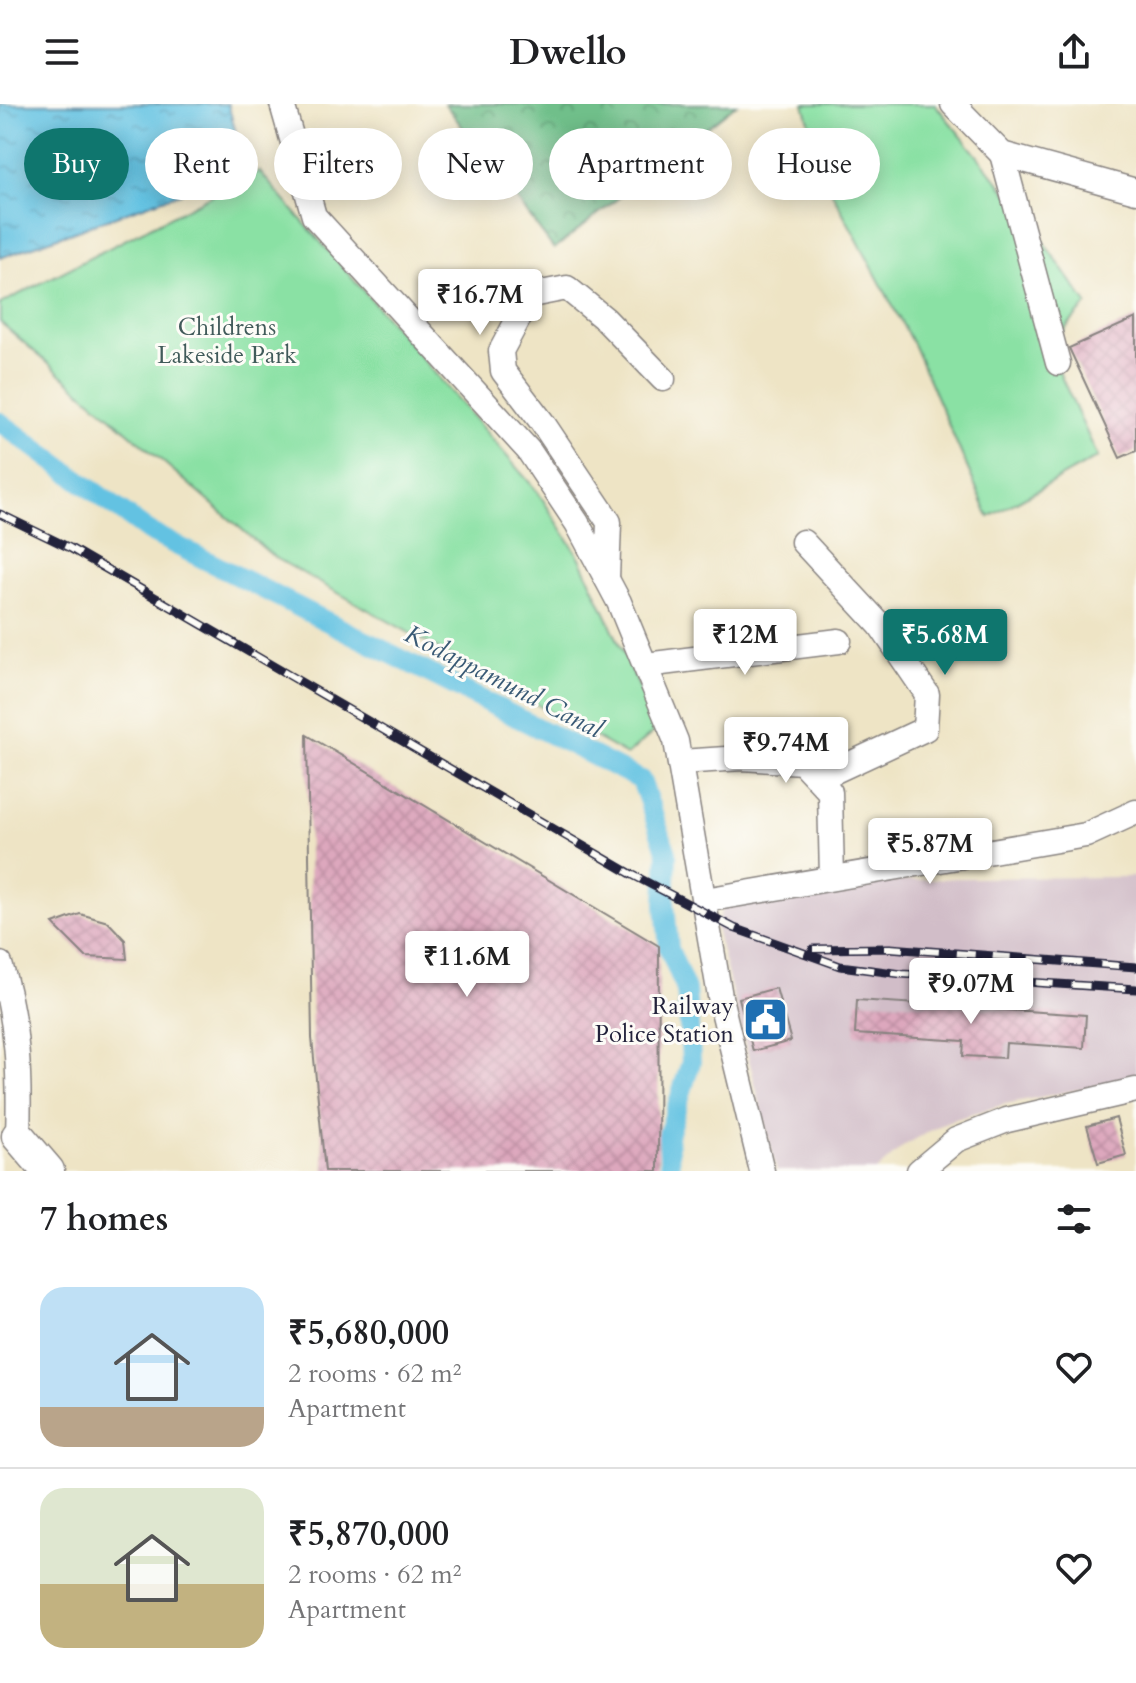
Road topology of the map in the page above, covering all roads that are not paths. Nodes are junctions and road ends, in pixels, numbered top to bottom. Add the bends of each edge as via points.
1 (282, 104) edge
2 (953, 104) edge
3 (1002, 154) junction
4 (1136, 191) edge
5 (1058, 363) dead end
6 (663, 379) dead end
7 (803, 542) dead end
8 (607, 579) junction
9 (839, 641) dead end
10 (646, 665) junction
11 (680, 762) junction
12 (820, 778) junction
13 (1136, 812) edge
14 (832, 878) junction
15 (705, 900) junction
16 (0, 964) edge
17 (1136, 1090) edge
18 (18, 1136) junction
19 (20, 1171) edge
20 (48, 1171) edge
21 (762, 1171) edge
22 (919, 1171) edge

1 - 8 street via 314,216 529,451
2 - 3 street
3 - 4 street
3 - 5 street
6 - 8 street via 567,288 531,295 501,351 503,371 609,522
7 - 12 street via 880,625 927,694 925,729
8 - 10 street
9 - 10 street
10 - 11 street
11 - 12 street via 802,762
11 - 15 street
12 - 14 street via 830,792
13 - 14 street via 1086,835
14 - 15 street
15 - 21 street via 721,1002
16 - 18 street via 12,1003 20,1084
17 - 22 street via 1007,1120 956,1140
18 - 19 main road
18 - 20 main road

